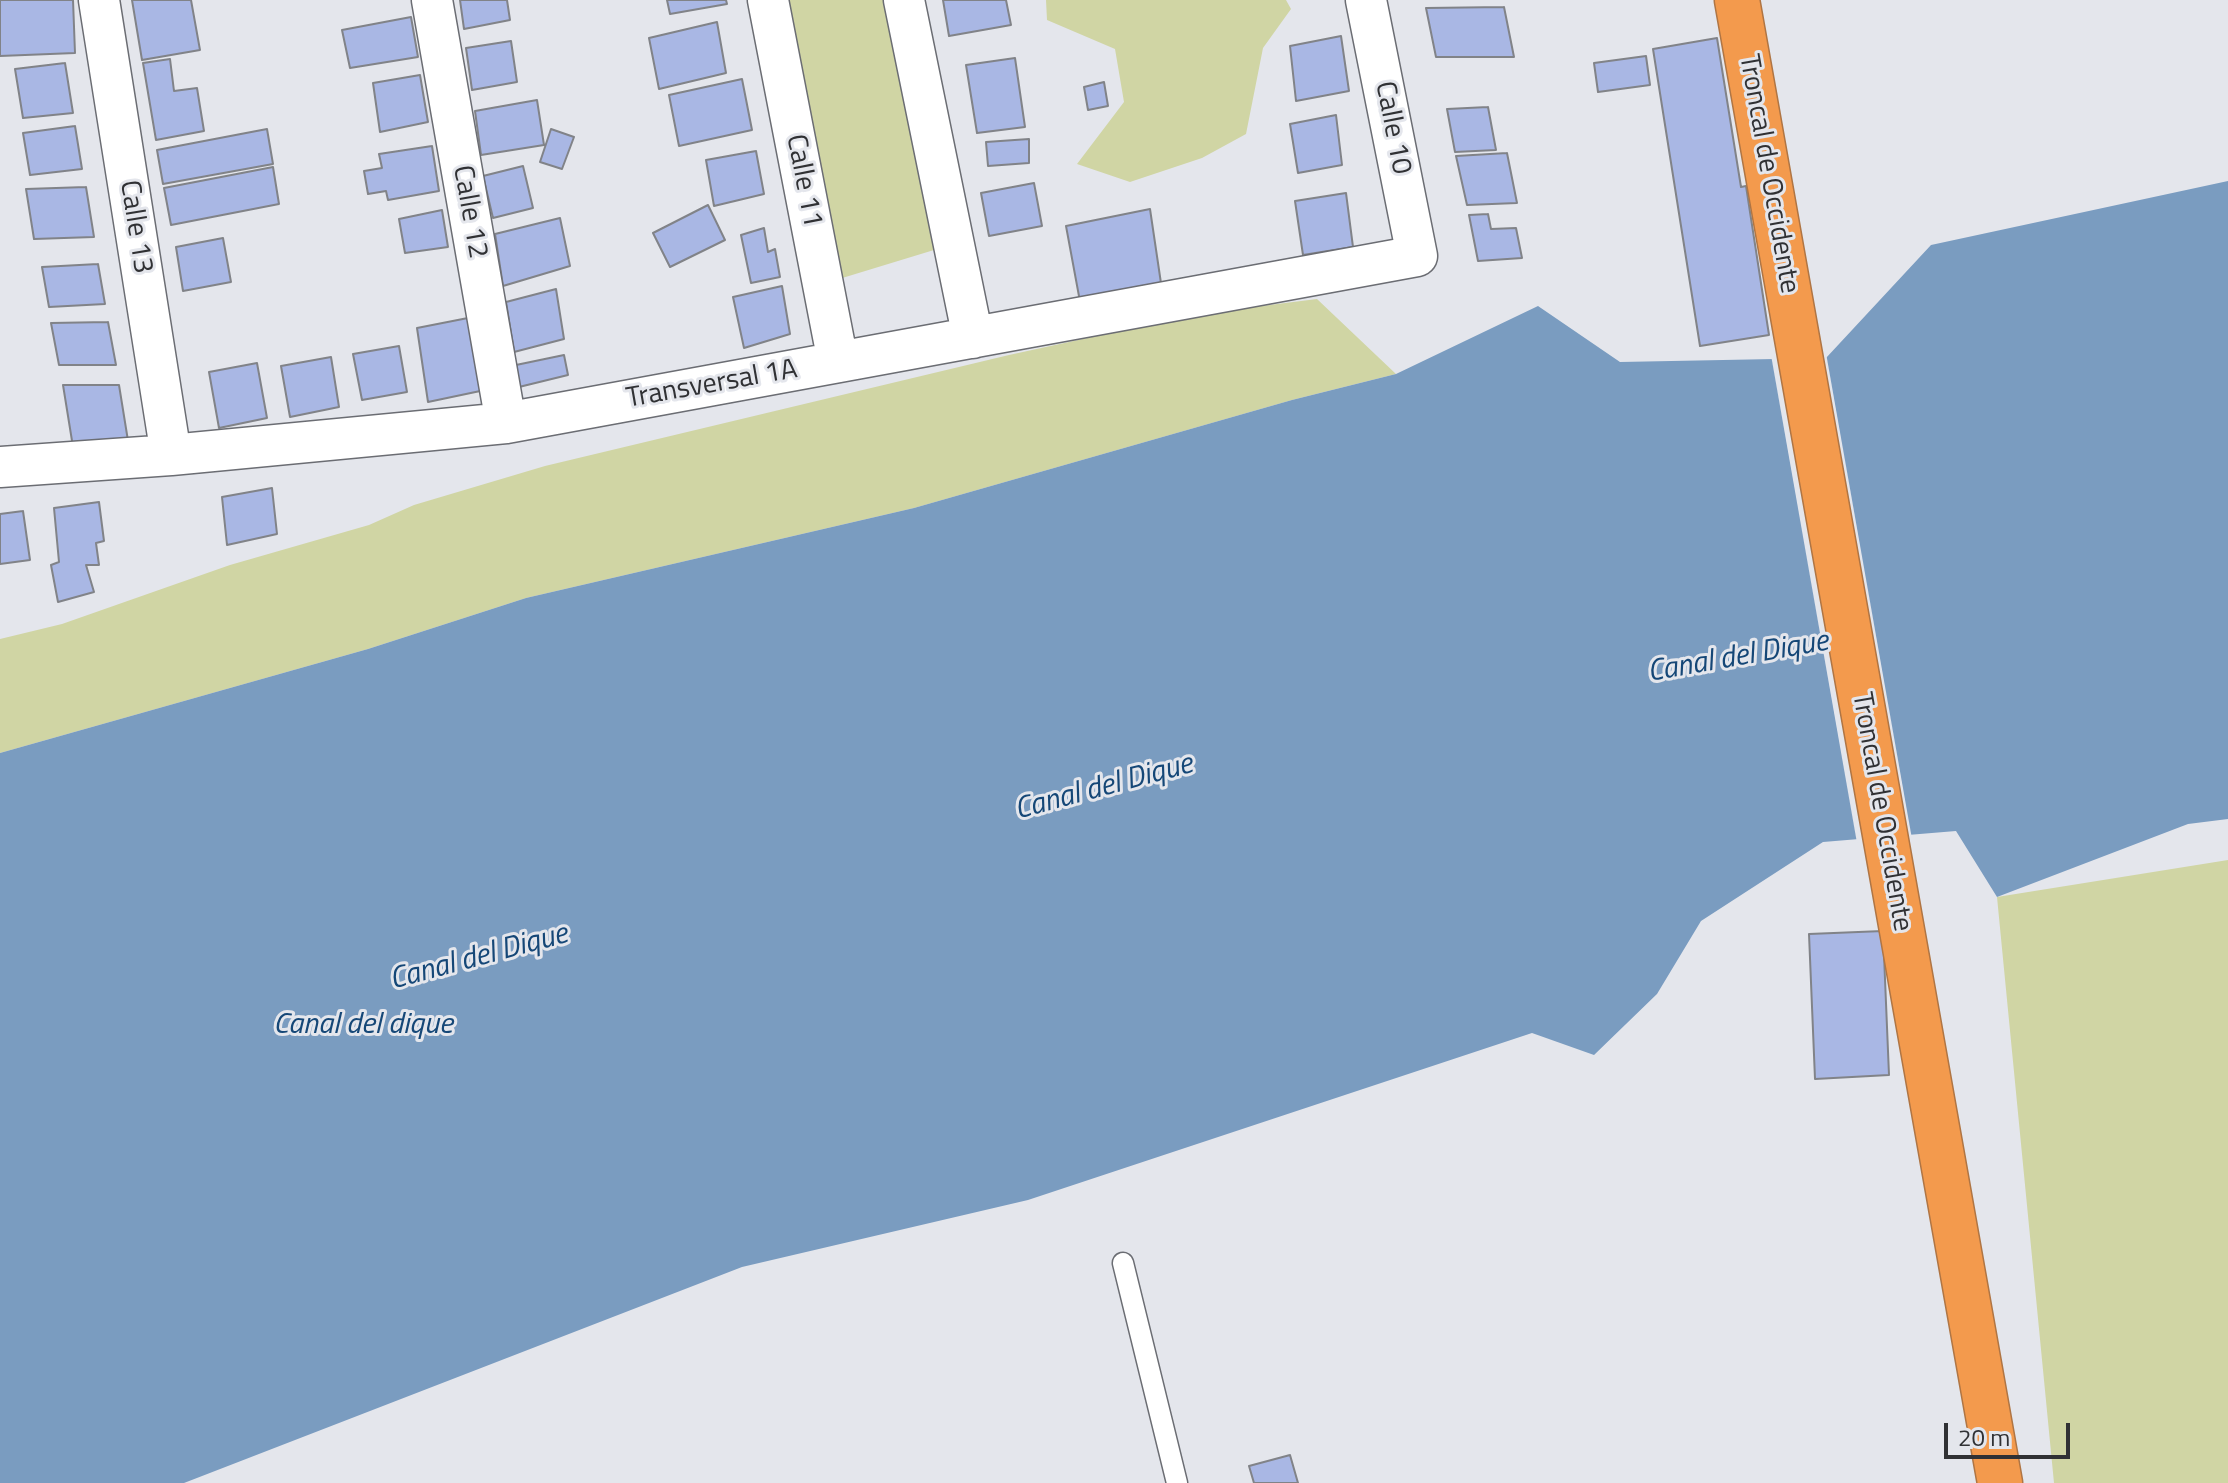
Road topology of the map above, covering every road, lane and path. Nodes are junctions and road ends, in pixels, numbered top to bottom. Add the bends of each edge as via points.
1 (99, 0) edge
2 (432, 0) edge
3 (768, 0) edge
4 (904, 0) edge
5 (1366, 0) edge
6 (1737, 0) edge
7 (1417, 256) joint
8 (973, 338) junction
9 (838, 362) junction
10 (506, 423) junction
11 (171, 455) junction
12 (0, 467) edge
13 (1123, 1263) dead end
14 (1177, 1483) edge
15 (2000, 1483) edge

1 - 11 street, Calle 13
2 - 10 street, Calle 12
3 - 9 street, Calle 11
4 - 8 street
5 - 7 street, Calle 10
6 - 15 highway, Troncal de Occidente
7 - 8 street, Transversal 1A
8 - 9 street, Transversal 1A
9 - 10 street, Transversal 1A
10 - 11 street, Transversal 1A
11 - 12 street, Transversal 1A
13 - 14 lane

